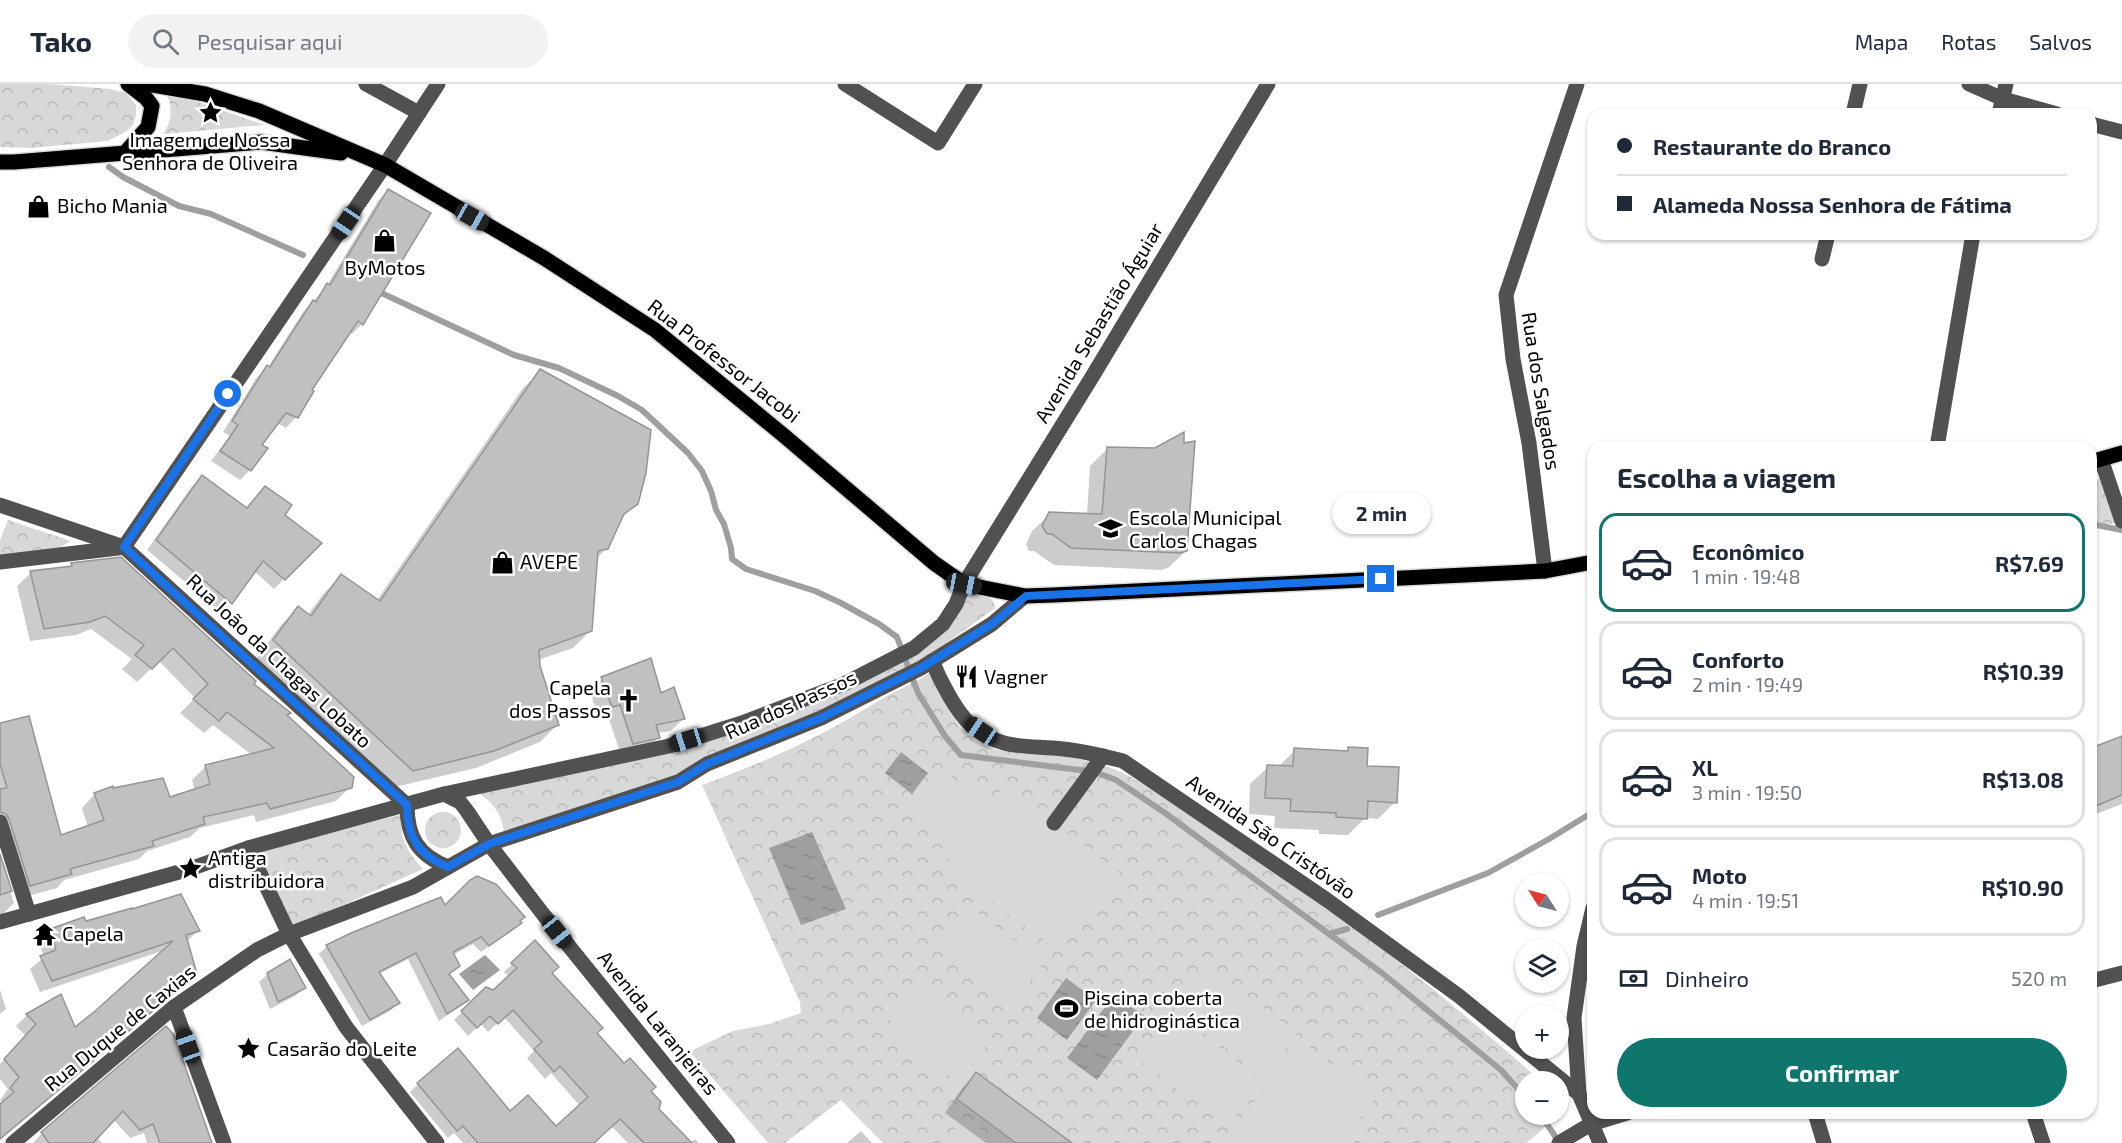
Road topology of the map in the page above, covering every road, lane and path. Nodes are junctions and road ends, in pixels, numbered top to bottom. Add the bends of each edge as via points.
1 (128, 84) edge
2 (147, 84) edge
3 (366, 84) edge
4 (438, 84) edge
5 (846, 84) edge
6 (975, 84) edge
7 (1577, 84) edge
8 (1860, 84) edge
9 (1969, 84) edge
10 (1262, 86) edge
11 (2003, 99) edge
12 (1854, 108) edge
13 (2035, 108) edge
14 (419, 113) junction
15 (2097, 126) edge
16 (2122, 132) edge
17 (125, 153) junction
18 (364, 157) junction
19 (0, 162) edge
20 (385, 165) junction
21 (1827, 240) edge
22 (1972, 240) edge
23 (1822, 259) dead end
24 (1938, 441) edge
25 (2122, 453) edge
26 (2097, 461) edge
27 (2097, 463) edge
28 (0, 505) edge
29 (2121, 519) edge
30 (124, 547) junction
31 (0, 562) edge
32 (1587, 563) edge
33 (1545, 571) junction
34 (964, 584) junction
35 (1026, 596) junction
36 (926, 665) junction
37 (1103, 756) junction
38 (444, 794) junction
39 (407, 805) junction
40 (0, 822) edge
41 (1054, 823) dead end
42 (489, 844) junction
43 (249, 848) junction
44 (448, 867) junction
45 (28, 914) junction
46 (0, 922) edge
47 (1587, 933) edge
48 (289, 934) junction
49 (2122, 972) edge
50 (2097, 979) edge
51 (174, 1007) junction
52 (1579, 1094) junction
53 (1587, 1114) edge
54 (1589, 1119) edge
55 (1607, 1119) edge
56 (1817, 1119) edge
57 (2035, 1119) edge
58 (1591, 1124) junction
59 (1565, 1139) edge
60 (14, 1143) edge
61 (224, 1143) edge
62 (437, 1143) edge
63 (728, 1143) edge
64 (1600, 1143) edge
65 (1824, 1143) edge
66 (2043, 1143) edge

1 - 17 main road via 152,106 152,116 148,127
2 - 18 main road via 205,94 259,111
3 - 14 street
4 - 14 street
5 - 6 street via 938,143
7 - 33 street, Rua dos Salgados via 1506,295
8 - 12 street
9 - 11 street
10 - 34 street, Avenida Sebastião Águiar via 1086,387
11 - 13 street
14 - 20 street
15 - 16 street
17 - 18 main road via 261,142
17 - 19 main road
18 - 20 main road, Rua Professor Jacobi
20 - 30 street
20 - 34 main road, Rua Professor Jacobi via 544,258 655,330
21 - 23 street
22 - 24 street
25 - 26 main road
27 - 29 street
28 - 30 street
30 - 31 street
30 - 39 street, Rua João da Chagas Lobato
32 - 33 main road, Rua Professor Jacobi
33 - 35 main road, Rua Professor Jacobi
34 - 35 main road, Rua Professor Jacobi
34 - 38 street, Rua dos Passos via 943,624 914,648 844,684 669,746
35 - 36 street, Rua dos Passos via 992,624
36 - 37 street, Avenida São Cristóvão via 969,724 993,739 1021,747 1061,748
36 - 42 street, Rua dos Passos via 821,718 707,764 678,782
37 - 41 street
37 - 52 street, Avenida São Cristóvão via 1123,761 1327,900 1459,996
38 - 39 street
38 - 42 street via 460,802
39 - 43 street
39 - 44 street via 414,841 436,862
40 - 45 street
42 - 44 street
42 - 63 street, Avenida Laranjeiras
43 - 45 street via 190,869
43 - 48 street
44 - 48 street, Rua Duque de Caxias via 413,887
45 - 46 street
47 - 52 street via 1574,1018
48 - 51 street, Rua Duque de Caxias via 256,950
48 - 62 street via 346,1027
49 - 50 street
51 - 60 street, Rua Duque de Caxias
51 - 61 street
52 - 53 street
54 - 58 street
55 - 58 street
56 - 65 street
57 - 66 street
58 - 59 street
58 - 64 street

